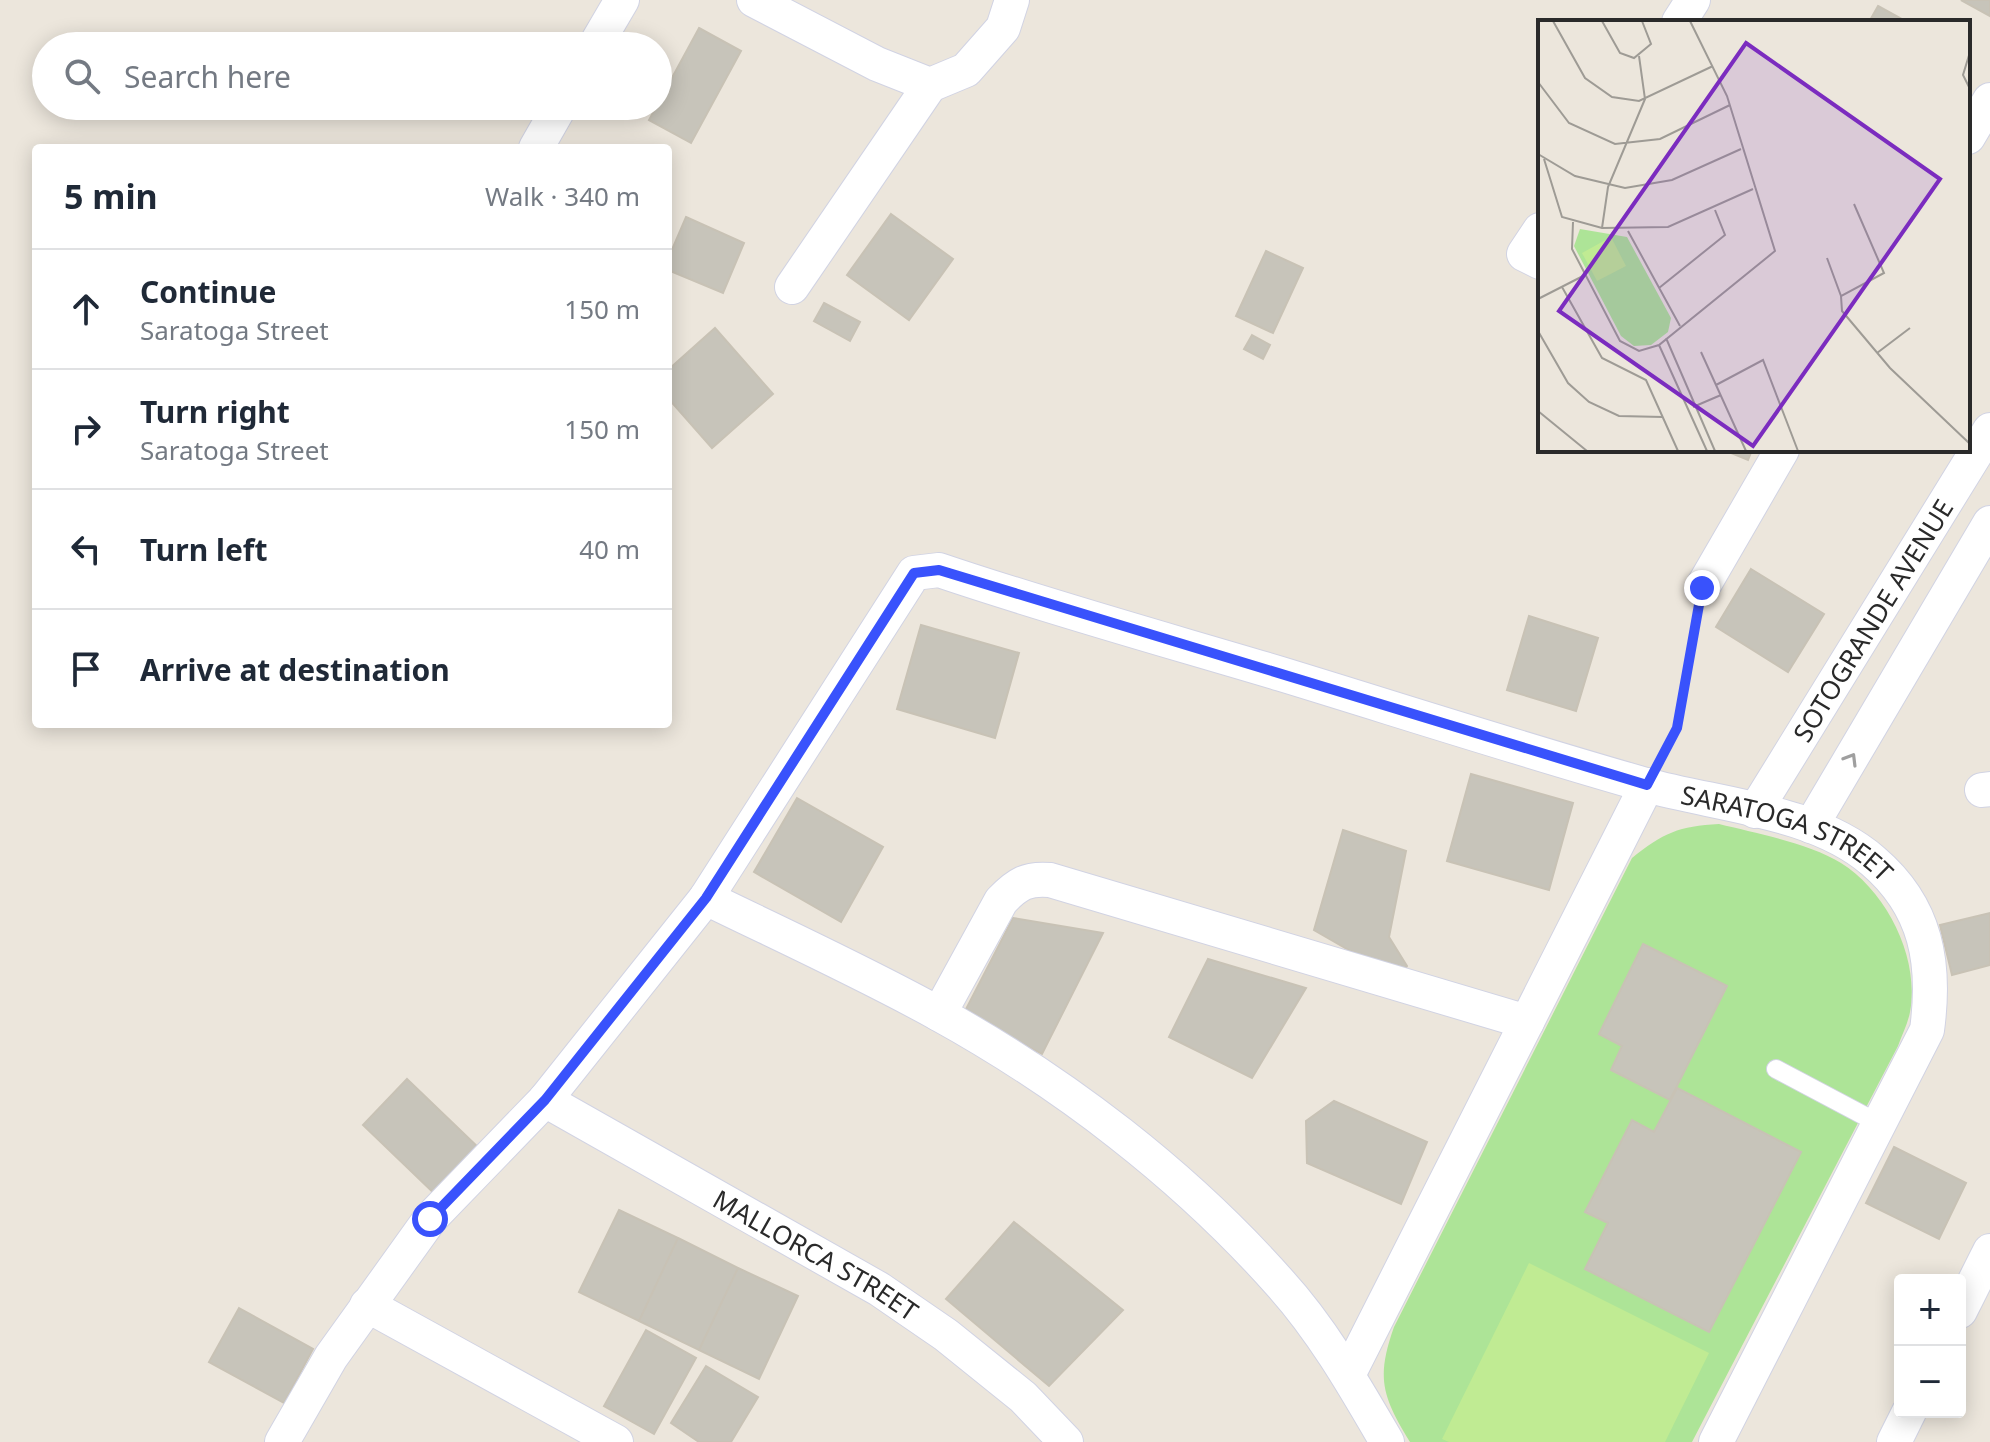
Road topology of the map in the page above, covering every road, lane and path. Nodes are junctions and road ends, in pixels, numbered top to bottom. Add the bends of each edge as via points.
1 (622, 0) edge
2 (754, 0) edge
3 (1012, 0) edge
4 (1693, 0) edge
5 (1680, 20) edge
6 (603, 32) edge
7 (930, 85) junction
8 (1990, 100) edge
9 (552, 120) edge
10 (1970, 134) edge
11 (538, 144) edge
12 (1538, 233) edge
13 (1538, 261) edge
14 (792, 287) dead end
15 (1970, 413) edge
16 (1990, 427) edge
17 (1781, 452) edge
18 (1990, 523) edge
19 (1702, 588) joint
20 (1647, 785) junction
21 (1755, 811) junction
22 (1811, 826) junction
23 (706, 898) junction
24 (939, 1014) junction
25 (1527, 1022) junction
26 (1776, 1069) dead end
27 (545, 1100) junction
28 (1878, 1123) junction
29 (1990, 1251) edge
30 (1966, 1299) edge
31 (367, 1305) junction
32 (1348, 1375) junction
33 (1906, 1418) edge
34 (1721, 1440) edge
35 (282, 1442) edge
36 (616, 1442) edge
37 (1066, 1442) edge
38 (1387, 1442) edge
39 (1894, 1442) edge

1 - 6 street
2 - 7 street via 877,64
3 - 7 street via 1003,28 966,70
4 - 5 street
7 - 14 street
8 - 10 street
9 - 11 street
12 - 13 street via 1524,254
15 - 16 street
16 - 21 street, SOTOGRANDE AVENUE
17 - 19 street
22 -> 18 street, SOTOGRANDE AVENUE
19 - 20 path via 1677,728
20 - 21 street, SARATOGA STREET
20 - 23 street, SARATOGA STREET via 939,570 914,573
20 - 25 street
21 - 22 street, SARATOGA STREET
22 - 28 street, SARATOGA STREET via 1844,839 1875,862 1909,902 1929,947 1932,992 1927,1030
23 - 24 street
23 - 27 street, SARATOGA STREET
24 - 25 street via 1001,901 1030,878
24 - 32 street via 1104,1122 1188,1190 1280,1283
25 - 32 street
26 - 28 lane
27 - 31 street, SARATOGA STREET via 430,1219
27 - 37 street, MALLORCA STREET via 879,1289 1001,1379
28 - 34 street, SARATOGA STREET
29 - 30 street
31 - 35 street, SARATOGA STREET
31 - 36 street
32 - 38 street
33 - 39 street

